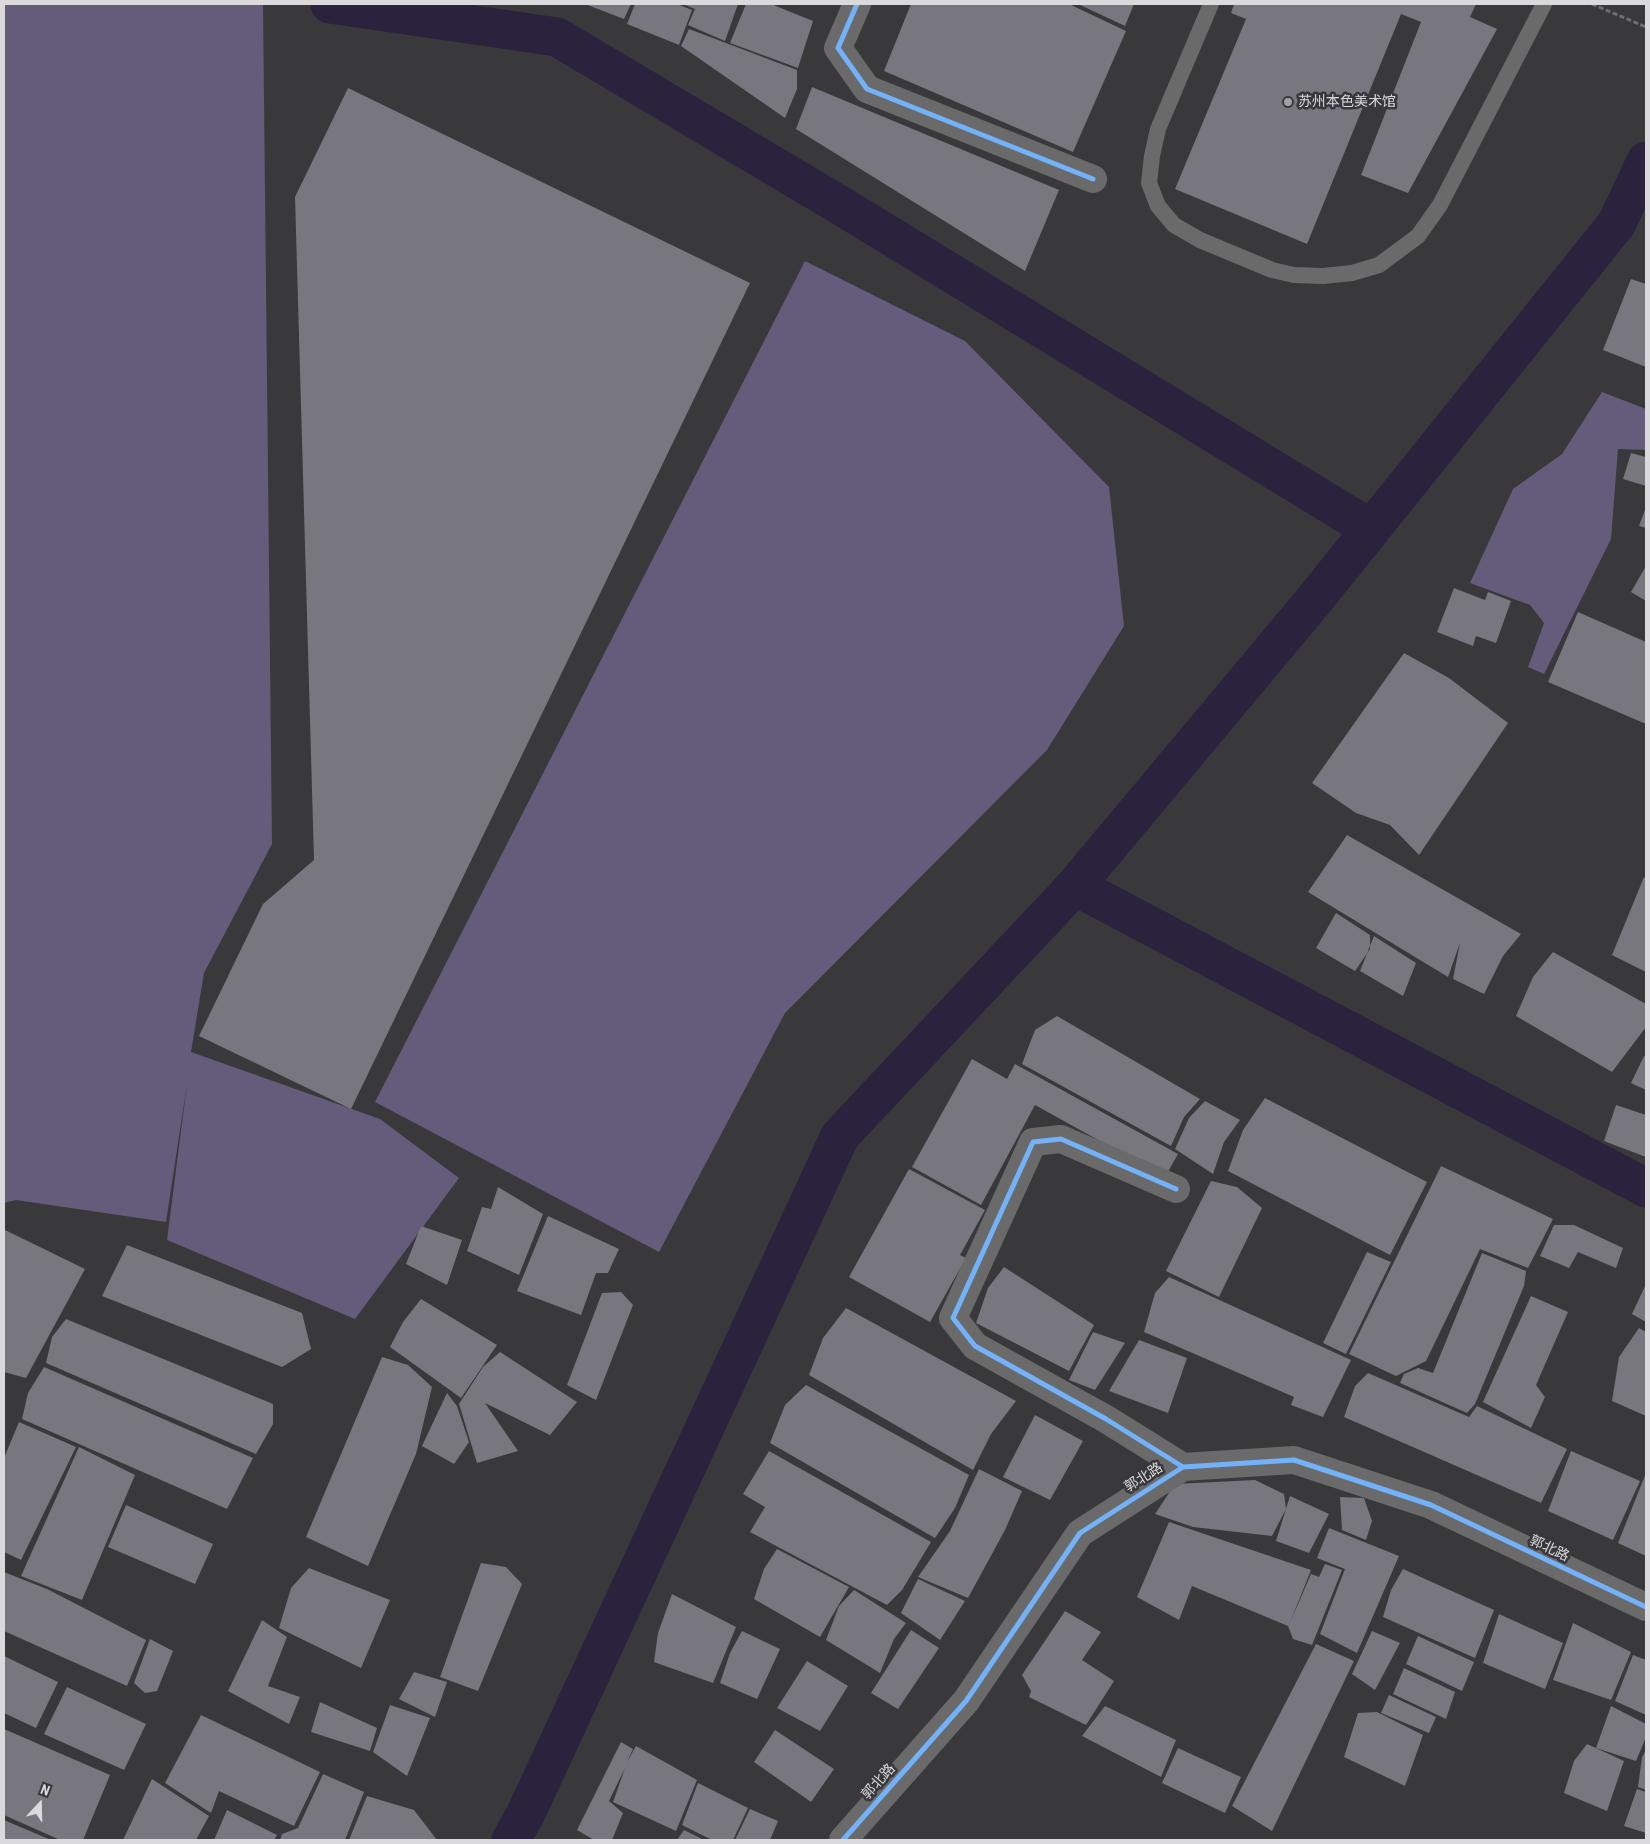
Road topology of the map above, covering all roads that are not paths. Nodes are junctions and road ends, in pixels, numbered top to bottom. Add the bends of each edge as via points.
1 (857, 4) edge
2 (1211, 4) edge
3 (1544, 4) edge
4 (1094, 179) dead end
5 (1176, 1189) dead end
6 (1183, 1467) junction
7 (1646, 1607) edge
8 (843, 1840) edge

1 - 4 street via 838,48 867,89
2 - 3 lane via 1158,129 1149,184 1158,206 1174,225 1200,240 1272,270 1323,276 1352,273 1379,265 1418,236 1440,205
5 - 6 street via 1061,1138 1033,1142 953,1318 975,1346 1106,1419
6 - 7 street, 郭北路 via 1294,1460 1431,1505
6 - 8 street, 郭北路 via 1080,1532 966,1702

